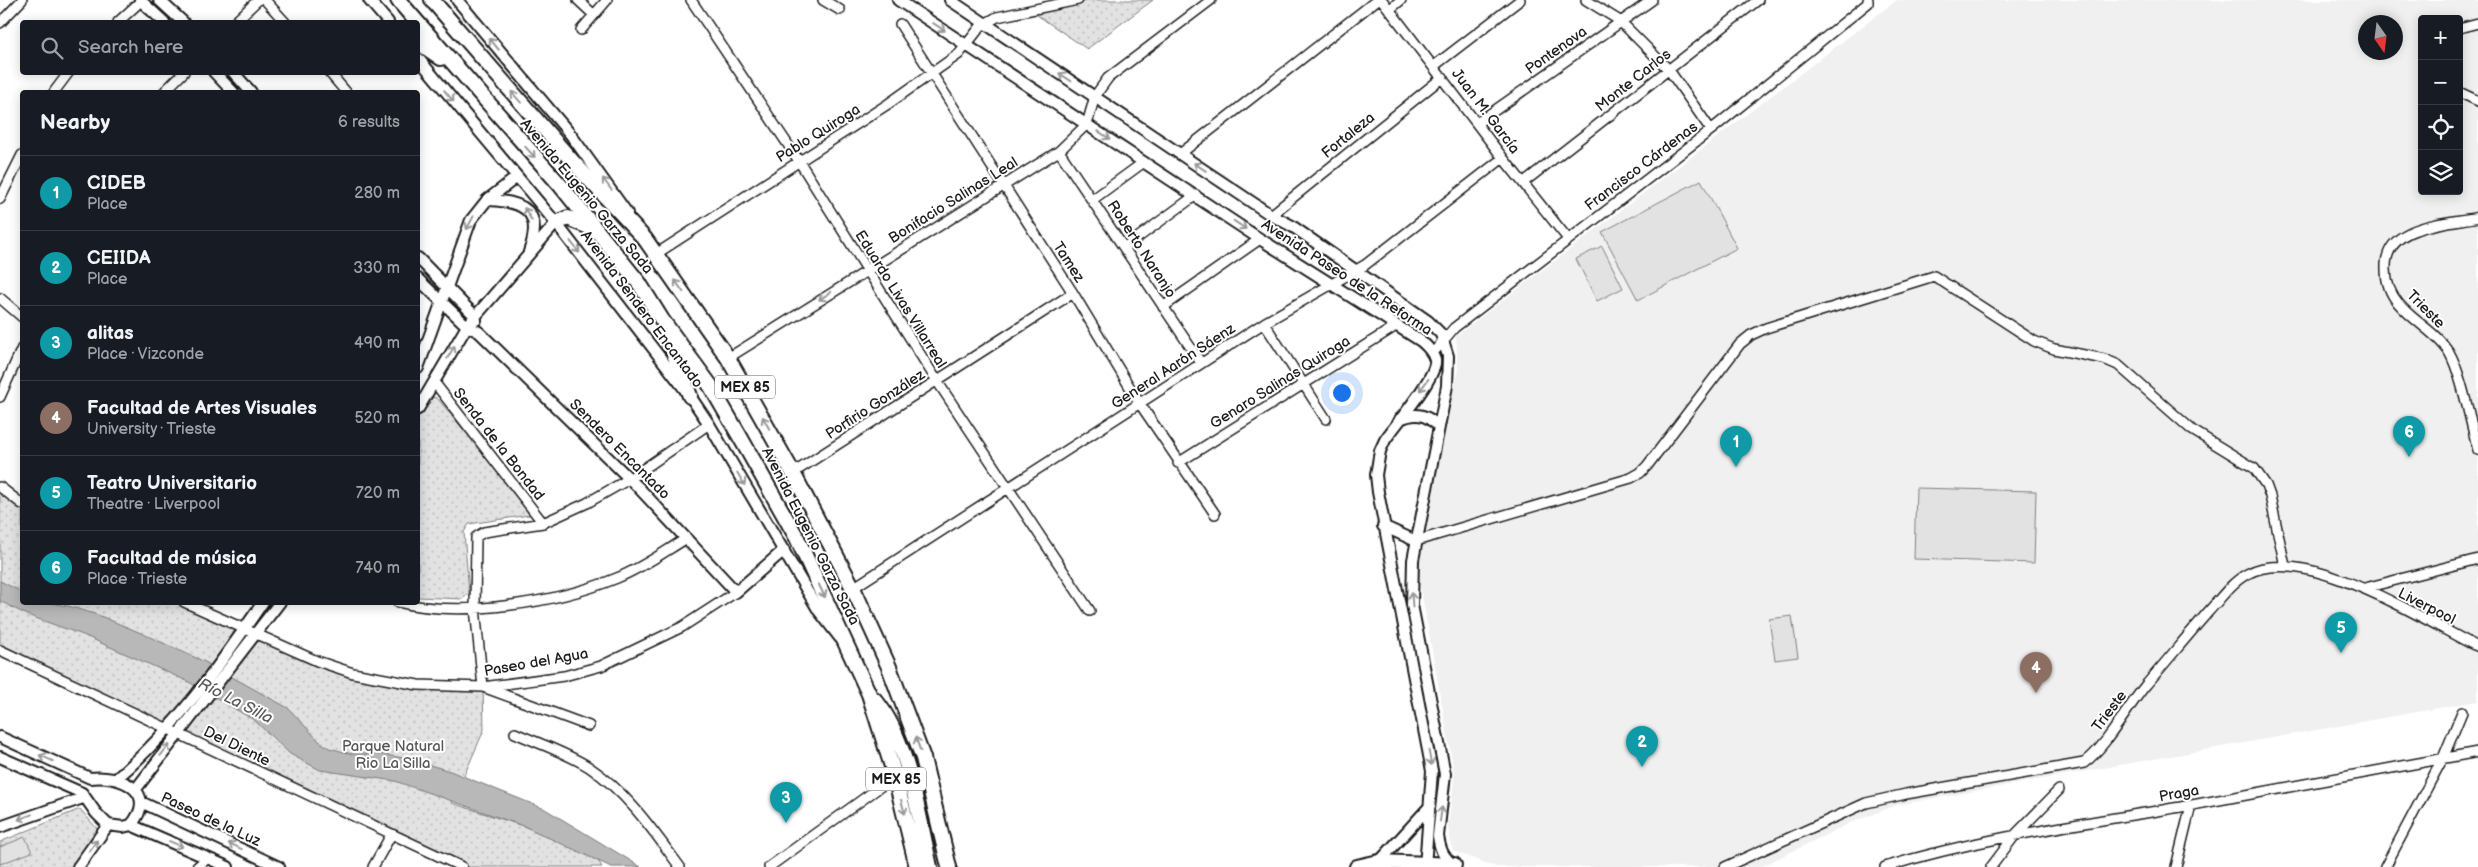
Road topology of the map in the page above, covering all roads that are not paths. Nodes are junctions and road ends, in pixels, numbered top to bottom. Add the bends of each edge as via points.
1 (22, 0) edge
2 (141, 0) edge
3 (159, 0) edge
4 (258, 0) edge
5 (265, 0) edge
6 (369, 0) edge
7 (398, 0) edge
8 (432, 0) edge
9 (457, 0) edge
10 (578, 0) edge
11 (607, 0) edge
12 (691, 0) edge
13 (823, 0) edge
14 (898, 0) edge
15 (950, 0) edge
16 (1078, 0) edge
17 (1211, 0) edge
18 (1377, 0) edge
19 (1382, 0) edge
20 (1401, 0) edge
21 (1520, 0) edge
22 (1586, 0) edge
23 (1652, 0) edge
24 (1758, 0) edge
25 (1869, 1) edge
26 (1390, 9) junction
27 (840, 10) dead end
28 (594, 15) junction
29 (120, 20) edge
30 (162, 20) edge
31 (181, 20) edge
32 (237, 20) edge
33 (283, 20) edge
34 (386, 20) edge
35 (415, 20) edge
36 (1620, 21) junction
37 (0, 23) edge
38 (2478, 23) edge
39 (900, 24) dead end
40 (985, 25) junction
41 (420, 26) edge
42 (2463, 27) edge
43 (581, 30) dead end
44 (420, 44) edge
45 (967, 45) junction
46 (420, 60) edge
47 (1434, 66) junction
48 (1669, 70) junction
49 (931, 74) junction
50 (67, 75) edge
51 (181, 75) edge
52 (217, 75) edge
53 (236, 75) edge
54 (332, 75) edge
55 (1443, 77) junction
56 (466, 79) junction
57 (56, 90) edge
58 (166, 90) edge
59 (232, 90) edge
60 (249, 90) edge
61 (344, 90) edge
62 (2463, 94) edge
63 (1095, 96) junction
64 (2478, 101) edge
65 (1477, 123) junction
66 (1086, 124) junction
67 (1711, 130) junction
68 (1059, 151) junction
69 (1180, 154) junction
70 (1503, 158) junction
71 (20, 159) edge
72 (799, 161) junction
73 (1144, 162) junction
74 (517, 177) junction
75 (1524, 182) junction
76 (1002, 185) junction
77 (1196, 195) junction
78 (0, 199) edge
79 (487, 200) junction
80 (1092, 200) junction
81 (1271, 215) junction
82 (2478, 217) edge
83 (556, 223) junction
84 (596, 231) junction
85 (644, 239) junction
86 (1260, 239) junction
87 (1568, 239) junction
88 (1125, 247) junction
89 (656, 254) junction
90 (527, 257) junction
91 (420, 260) edge
92 (866, 270) junction
93 (1356, 270) junction
94 (420, 281) edge
95 (1330, 284) junction
96 (448, 287) junction
97 (1073, 293) junction
98 (0, 298) edge
99 (442, 303) junction
100 (1163, 308) junction
101 (20, 315) edge
102 (475, 316) junction
103 (662, 320) junction
104 (1264, 323) junction
105 (467, 326) junction
106 (1396, 326) junction
107 (479, 332) junction
108 (1444, 338) junction
109 (20, 352) edge
110 (1433, 353) junction
111 (728, 358) junction
112 (420, 363) edge
113 (1201, 363) junction
114 (937, 381) junction
115 (434, 382) junction
116 (1302, 384) junction
117 (690, 396) junction
118 (0, 397) edge
119 (1140, 404) junction
120 (420, 406) edge
121 (1326, 419) dead end
122 (1400, 419) junction
123 (710, 424) junction
124 (1438, 426) junction
125 (2478, 450) edge
126 (1178, 463) junction
127 (793, 473) junction
128 (629, 479) junction
129 (0, 487) edge
130 (1010, 488) junction
131 (20, 502) edge
132 (1214, 514) dead end
133 (543, 523) junction
134 (1383, 526) junction
135 (687, 538) junction
136 (1416, 541) junction
137 (784, 550) junction
138 (2478, 559) edge
139 (2285, 566) junction
140 (853, 588) junction
141 (2365, 588) junction
142 (736, 592) junction
143 (191, 605) edge
144 (261, 605) edge
145 (278, 605) edge
146 (414, 605) edge
147 (475, 608) junction
148 (1090, 612) dead end
149 (245, 628) junction
150 (255, 634) junction
151 (849, 646) junction
152 (2478, 647) edge
153 (0, 650) edge
154 (231, 656) junction
155 (483, 687) junction
156 (869, 694) junction
157 (198, 699) junction
158 (2462, 712) dead end
159 (589, 726) dead end
160 (168, 730) junction
161 (179, 733) junction
162 (515, 733) dead end
163 (0, 737) edge
164 (2478, 752) edge
165 (0, 757) edge
166 (2443, 758) junction
167 (895, 776) junction
168 (90, 778) junction
169 (116, 779) junction
170 (136, 789) junction
171 (2058, 790) dead end
172 (83, 796) junction
173 (141, 802) junction
174 (2191, 805) junction
175 (1430, 806) junction
176 (108, 825) junction
177 (131, 825) junction
178 (0, 827) edge
179 (2016, 834) junction
180 (391, 835) junction
181 (944, 842) junction
182 (208, 858) junction
183 (1379, 862) junction
184 (1451, 863) joint
185 (1425, 865) edge
186 (78, 867) edge
187 (197, 867) edge
188 (228, 867) edge
189 (279, 867) edge
190 (373, 867) edge
191 (462, 867) edge
192 (680, 867) edge
193 (769, 867) edge
194 (917, 867) edge
195 (930, 867) edge
196 (949, 867) edge
197 (953, 867) edge
198 (1358, 867) edge
199 (1725, 867) edge
200 (1886, 867) edge
201 (1991, 867) edge
202 (2176, 867) edge
203 (2385, 867) edge

1 - 37 street
2 - 29 street
2 - 30 street
3 - 31 street
4 - 32 street
5 - 33 street
6 - 34 street
7 - 35 highway, Avenida Eugenio Garza Sada / MEX 85
85 -> 8 highway, Avenida Eugenio Garza Sada / MEX 85
85 -> 9 street, Avenida Eugenio Garza Sada via 571,135
10 - 28 street
11 - 28 street
12 - 72 street, Eduardo Livas Villarreal
13 - 27 street
14 -> 45 street, Avenida Paseo de la Reforma
15 - 40 street, Avenida Paseo de la Reforma
16 - 40 street via 997,17
17 - 63 street via 1108,78
18 - 69 street
19 - 26 street, Juan M. García
20 - 26 street
21 - 47 street
22 - 36 street
23 - 36 street, Pontenova
24 - 48 street, Monte Carlos
25 - 67 street, Francisco Cárdenas
26 - 47 street, Juan M. García
28 - 43 street
36 - 48 street
36 - 65 street, Pontenova
38 - 42 street
39 - 49 street, Tamez
40 - 45 street, Pablo Quiroga
63 -> 40 street, Avenida Paseo de la Reforma
41 - 56 highway, Avenida Eugenio Garza Sada / MEX 85
44 - 56 highway
45 - 49 street, Pablo Quiroga
45 - 66 street, Avenida Paseo de la Reforma
46 -> 74 street, Avenida Sendero Encantado
47 - 55 street, Juan M. García
48 - 67 street
48 - 75 street, Monte Carlos
49 - 72 street, Pablo Quiroga
49 - 76 street, Tamez
50 - 57 street
51 - 58 street
52 - 59 street
53 - 60 street
54 - 61 street
55 - 65 street, Juan M. García
55 - 81 street, Fortaleza
56 -> 84 highway, Avenida Eugenio Garza Sada / MEX 85 via 561,186
62 - 64 street
63 - 66 street, Bonifacio Salinas Leal
63 - 69 street, Avenida Paseo de la Reforma
65 - 70 street, Juan M. García
66 - 68 street, Bonifacio Salinas Leal
66 -> 73 street, Avenida Paseo de la Reforma
67 - 87 street, Francisco Cárdenas
68 - 76 street, Bonifacio Salinas Leal
68 - 80 street, Roberto Naranjo
81 -> 69 street, Avenida Paseo de la Reforma
70 - 75 street, Juan M. García
70 - 93 street, General Aarón Sáenz
71 - 78 street
72 - 89 street, Pablo Quiroga
72 - 92 street, Eduardo Livas Villarreal
73 - 77 street, Avenida Paseo de la Reforma
73 - 80 street
74 - 79 street
74 - 83 street, Avenida Sendero Encantado
75 - 87 street, Juan M. García
76 - 92 street, Bonifacio Salinas Leal
76 - 97 street, Tamez
77 -> 86 street, Avenida Paseo de la Reforma
77 - 88 street
90 -> 79 street via 534,231 529,212 515,202
79 -> 96 street via 471,220
80 - 88 street, Roberto Naranjo
81 - 93 street, Avenida Paseo de la Reforma
82 - 125 street, Trieste via 2400,236 2389,251 2386,268 2387,281 2399,304 2448,351
83 - 84 highway via 564,218 573,218
83 - 90 street
83 -> 117 street, Avenida Sendero Encantado
84 - 103 highway, Avenida Eugenio Garza Sada / MEX 85 via 639,283
85 - 89 highway, Avenida Eugenio Garza Sada / MEX 85
86 - 95 street, Avenida Paseo de la Reforma
86 - 100 street
87 - 108 street, Francisco Cárdenas
88 - 100 street, Roberto Naranjo
111 -> 89 highway, Avenida Eugenio Garza Sada / MEX 85
90 - 102 street
91 - 96 street
92 -> 111 street, Bonifacio Salinas Leal
92 - 114 street, Eduardo Livas Villarreal
93 - 95 street, General Aarón Sáenz
93 - 108 street, Avenida Paseo de la Reforma via 1428,321
94 - 99 street, Sendero Encantado
95 - 104 street, General Aarón Sáenz
95 - 106 street, Avenida Paseo de la Reforma
96 - 99 street
96 - 102 street
97 - 114 street, Porfirio González
97 - 119 street, Tamez
98 - 101 street
99 - 105 street, Sendero Encantado
99 - 112 street
100 - 113 street, Roberto Naranjo
102 - 105 street
102 - 107 street
103 - 117 highway
103 -> 151 highway, Avenida Eugenio Garza Sada / MEX 85 via 710,385 767,482
104 - 113 street, General Aarón Sáenz
104 - 116 street
105 - 107 street, Sendero Encantado
115 -> 105 street
106 - 110 street, Avenida Paseo de la Reforma via 1421,341
106 - 116 street, Genaro Salinas Quiroga
107 - 128 street, Sendero Encantado
108 - 110 street, Francisco Cárdenas
108 - 124 street, Avenida Paseo de la Reforma via 1447,386
109 - 118 street
110 -> 122 street, Avenida Paseo de la Reforma via 1435,366 1429,379
127 -> 111 highway, Avenida Eugenio Garza Sada / MEX 85
113 - 119 street, General Aarón Sáenz
114 - 127 street, Porfirio González
114 - 130 street, Eduardo Livas Villarreal
115 - 120 street
115 - 133 street, Senda de la Bondad
116 - 121 street
116 - 126 street, Genaro Salinas Quiroga
117 - 123 street, Avenida Sendero Encantado
119 - 126 street, Tamez
119 - 130 street, General Aarón Sáenz
122 - 124 street via 1423,414
122 - 134 street, Avenida Paseo de la Reforma via 1380,451 1376,475
123 - 128 street
123 -> 137 street, Avenida Sendero Encantado
124 - 136 street, Avenida Paseo de la Reforma
126 - 132 street, Tamez
127 - 140 highway, Avenida Eugenio Garza Sada / MEX 85
128 - 133 street
128 - 135 street, Sendero Encantado
129 - 131 street
130 - 140 street, General Aarón Sáenz
130 - 148 street, Eduardo Livas Villarreal
133 - 147 street via 484,532 476,537
134 - 136 street
134 -> 175 street, Avenida Paseo de la Reforma via 1432,771
135 - 142 street, Sendero Encantado
135 - 147 street via 619,577 588,588 551,599
136 - 139 street via 1631,478 1647,466 1750,335 1934,276 2034,342 2118,365 2192,430 2254,468 2270,496
184 -> 136 street, Avenida Paseo de la Reforma via 1441,851 1438,836 1445,774 1412,605 1411,574
137 - 142 street, Paseo del Agua
137 - 151 street, Avenida Sendero Encantado via 830,628
138 - 141 street
139 - 141 street, Trieste via 2330,575
139 - 199 street, Trieste via 2262,567 2231,586 2188,633 2084,763 1866,803
181 -> 140 highway, Avenida Eugenio Garza Sada / MEX 85 via 923,758 907,711
141 - 152 street, Liverpool
142 - 155 street, Paseo del Agua via 682,627 601,666 564,676
143 - 149 street, Paseo del Agua
144 - 149 street
145 - 150 street
146 - 147 street
147 - 155 street
149 - 150 street, Paseo del Agua
149 - 154 street
150 - 154 street
150 - 155 street, Paseo del Agua via 353,673 418,685
151 - 156 highway, Avenida Eugenio Garza Sada / MEX 85
153 - 160 street, Del Diente
154 - 157 street
155 - 159 street
156 - 167 highway, Avenida Eugenio Garza Sada / MEX 85
156 - 195 highway via 893,730 916,803
157 - 160 street
157 - 161 street
158 - 166 street
160 - 161 street, Del Diente
160 - 169 street
170 -> 161 street
161 - 180 street, Del Diente
162 - 192 street via 587,766 614,786
168 -> 163 street
164 - 166 street, Praga
165 - 172 street
166 - 174 street, Praga
166 - 203 street
167 - 193 street
167 -> 194 highway, Avenida Eugenio Garza Sada / MEX 85
168 - 169 street
168 - 172 street via 84,784
169 - 170 street
170 - 173 street, Paseo de la Luz
171 - 179 street
172 - 176 street
172 -> 178 street
173 - 177 street via 139,814
189 -> 173 street, Paseo de la Luz
174 - 179 street, Praga
174 - 202 street
175 - 183 street
175 - 185 street, Avenida Paseo de la Reforma
176 - 177 street
186 -> 176 street
177 -> 182 street
179 - 200 street, Praga
179 - 201 street
180 - 190 street
180 - 191 street, Del Diente
181 - 196 highway, Avenida Eugenio Garza Sada / MEX 85
181 - 197 highway
182 - 187 street
182 - 188 street
183 - 185 highway
183 - 198 highway
184 - 185 highway

